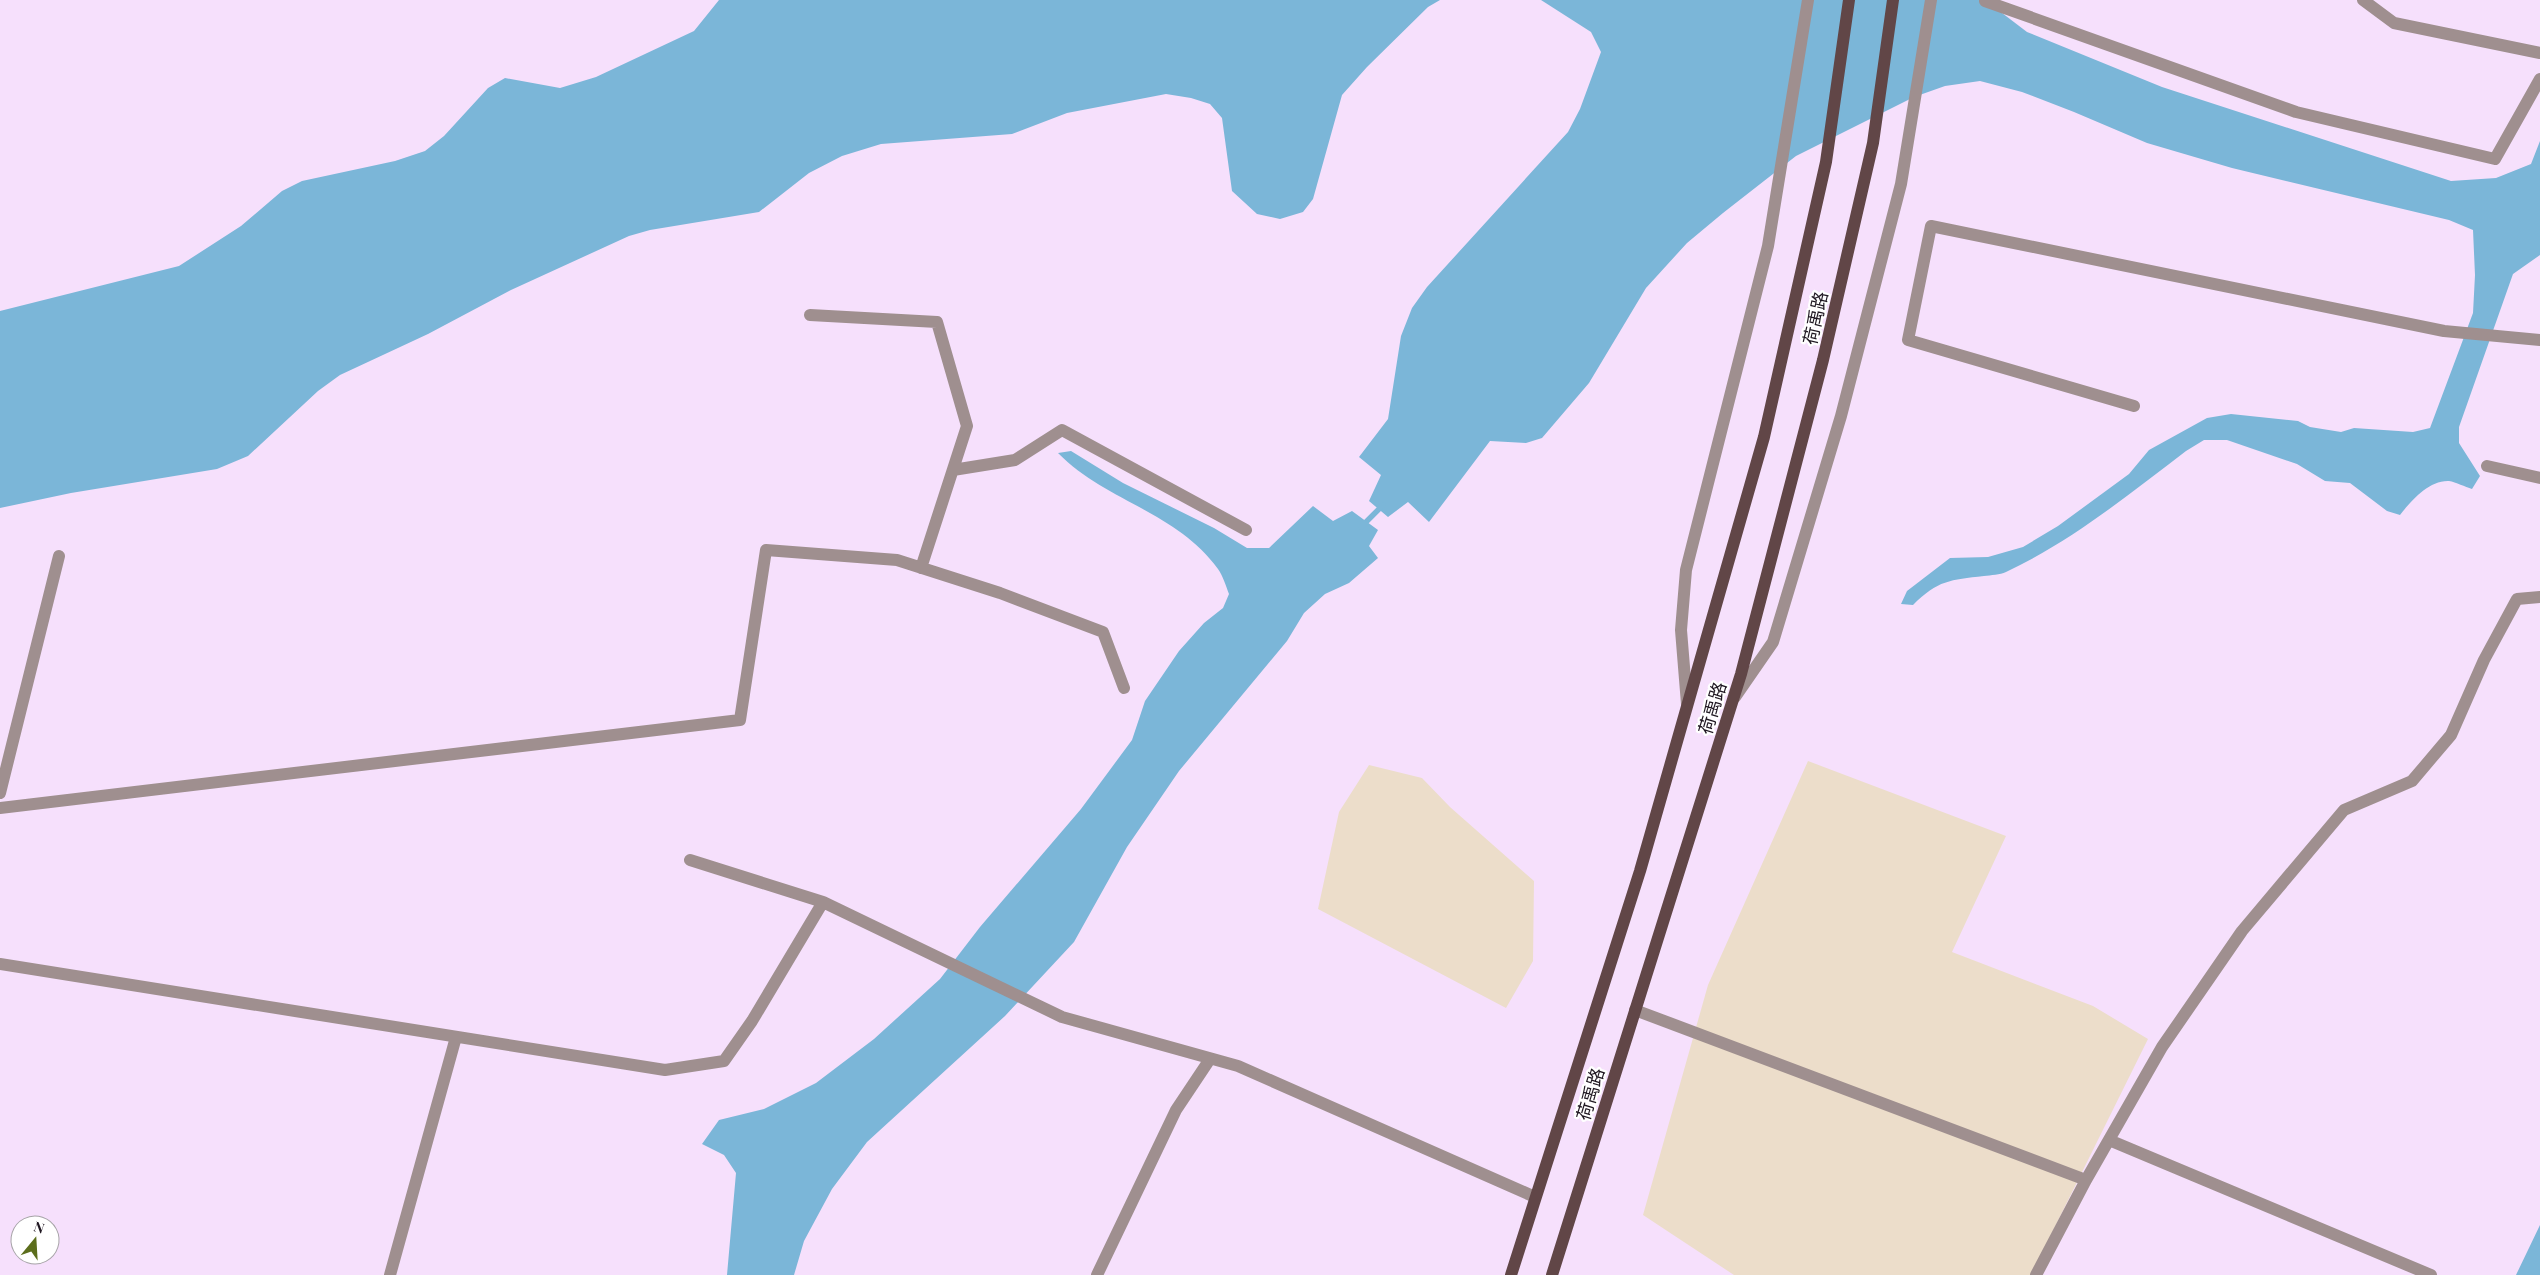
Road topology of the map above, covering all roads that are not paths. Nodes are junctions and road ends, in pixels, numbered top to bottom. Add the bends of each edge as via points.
1 (1808, 0) edge
2 (1849, 0) edge
3 (1893, 0) edge
4 (1931, 0) edge
5 (2363, 0) edge
6 (1985, 1) edge
7 (2540, 53) edge
8 (2540, 79) edge
9 (810, 315) dead end
10 (2540, 340) edge
11 (2134, 406) dead end
12 (2486, 466) dead end
13 (953, 470) junction
14 (2540, 478) edge
15 (1246, 530) dead end
16 (59, 556) dead end
17 (921, 568) junction
18 (2540, 597) edge
19 (1124, 688) dead end
20 (1732, 701) junction
21 (1687, 706) junction
22 (0, 793) edge
23 (0, 808) edge
24 (690, 860) dead end
25 (823, 902) junction
26 (0, 964) edge
27 (1635, 1010) junction
28 (456, 1037) junction
29 (1210, 1059) junction
30 (2109, 1140) junction
31 (2086, 1180) junction
32 (1536, 1197) junction
33 (390, 1275) edge
34 (1097, 1275) edge
35 (1511, 1275) edge
36 (1552, 1275) edge
37 (2036, 1275) edge
38 (2431, 1275) edge

1 - 21 street via 1768,246 1686,570 1682,630
2 - 21 main road, 荷禹路 via 1826,162 1764,437
3 - 20 main road, 荷禹路 via 1874,142 1823,360
4 - 20 street via 1901,184 1841,416 1773,642
5 - 7 street via 2394,23
6 - 8 street via 2296,112 2495,159
9 - 13 street via 937,322 968,426
10 - 11 street via 2444,331 1931,226 1908,340
12 - 14 street
13 - 15 street via 1015,460 1062,430
13 - 17 street
16 - 22 street
17 - 19 street via 1000,593 1103,632
17 - 23 street via 897,560 766,550 740,720
18 - 30 street via 2517,599 2484,660 2451,735 2412,781 2344,810 2242,932 2162,1046
20 - 27 main road, 荷禹路
21 - 32 main road, 荷禹路 via 1640,871
24 - 25 street
25 - 28 street via 724,1061 665,1070
25 - 29 street via 1062,1017
26 - 28 street
27 - 31 street
27 - 36 main road, 荷禹路
28 - 33 street
29 - 32 street via 1247,1070
29 - 34 street via 1176,1110
30 - 31 street
30 - 38 street
31 - 37 street
32 - 35 main road, 荷禹路

